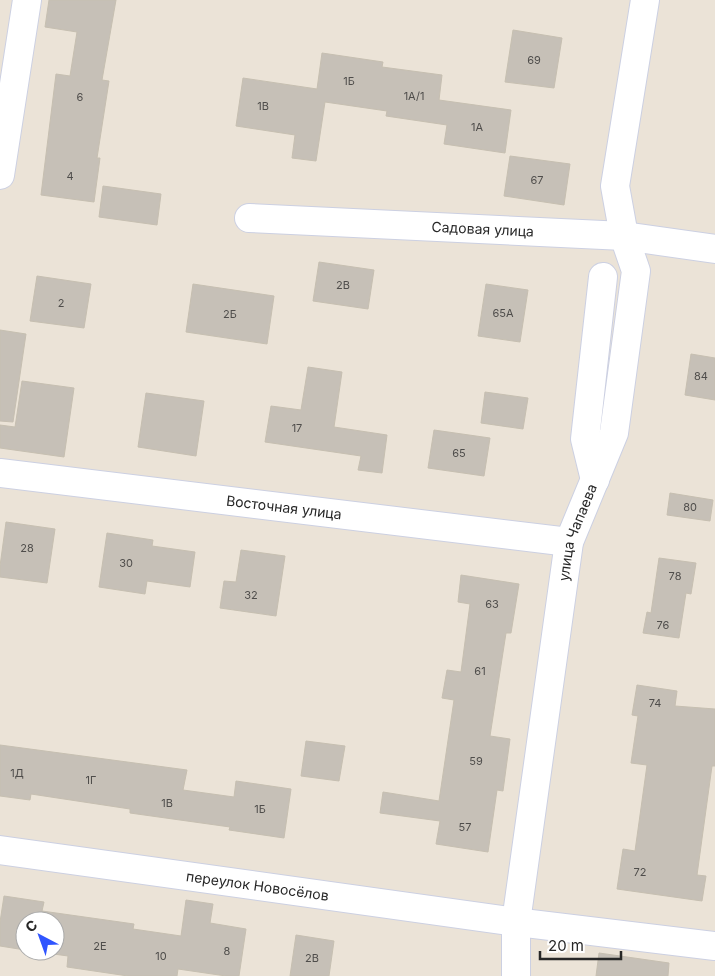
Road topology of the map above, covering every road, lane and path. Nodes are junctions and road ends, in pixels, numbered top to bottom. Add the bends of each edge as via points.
1 (27, 0) edge
2 (645, 0) edge
3 (0, 175) edge
4 (249, 218) dead end
5 (624, 236) junction
6 (715, 249) edge
7 (603, 277) dead end
8 (0, 473) edge
9 (595, 480) junction
10 (568, 542) junction
11 (0, 850) edge
12 (516, 922) junction
13 (715, 946) edge
14 (516, 976) edge

1 - 3 street
2 - 5 street, улица Чапаева via 615,186
4 - 5 street, Садовая улица
5 - 6 street, Садовая улица
5 - 9 street, улица Чапаева via 636,271 614,433
7 - 9 street via 585,439
8 - 10 street, Восточная улица
9 - 10 street, улица Чапаева
10 - 12 street, улица Чапаева
11 - 12 street, переулок Новосёлов
12 - 13 street, переулок Новосёлов
12 - 14 street, улица Чапаева

